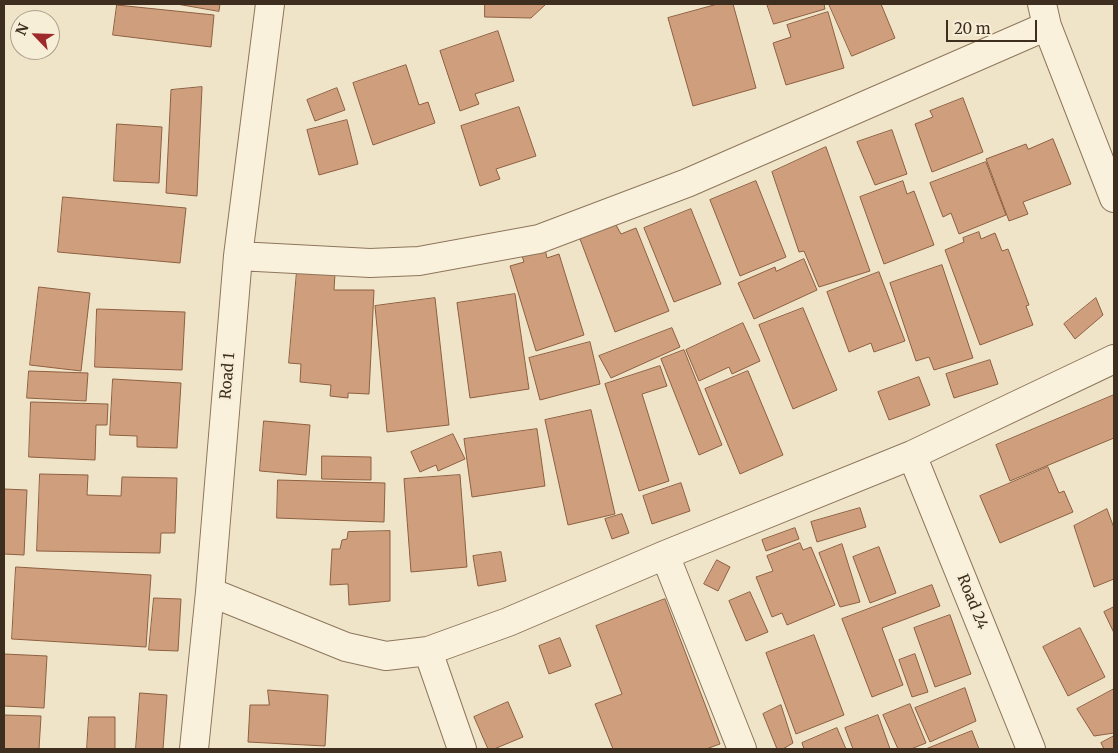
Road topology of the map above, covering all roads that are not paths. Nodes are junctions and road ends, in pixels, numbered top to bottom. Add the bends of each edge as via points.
1 (270, 4) edge
2 (1045, 15) edge
3 (1114, 198) edge
4 (238, 256) junction
5 (1114, 359) edge
6 (912, 455) junction
7 (665, 555) junction
8 (210, 592) junction
9 (428, 651) junction
10 (194, 749) edge
11 (462, 749) edge
12 (742, 749) edge
13 (1031, 749) edge

1 - 4 street, Road 1
2 - 3 street
2 - 4 street via 687,183 539,238 419,261 370,263
4 - 8 street, Road 1
5 - 6 street
6 - 7 street
6 - 13 street, Road 24
7 - 9 street via 508,622
7 - 12 street
8 - 9 street via 346,647 386,656
8 - 10 street, Road 1
9 - 11 street

